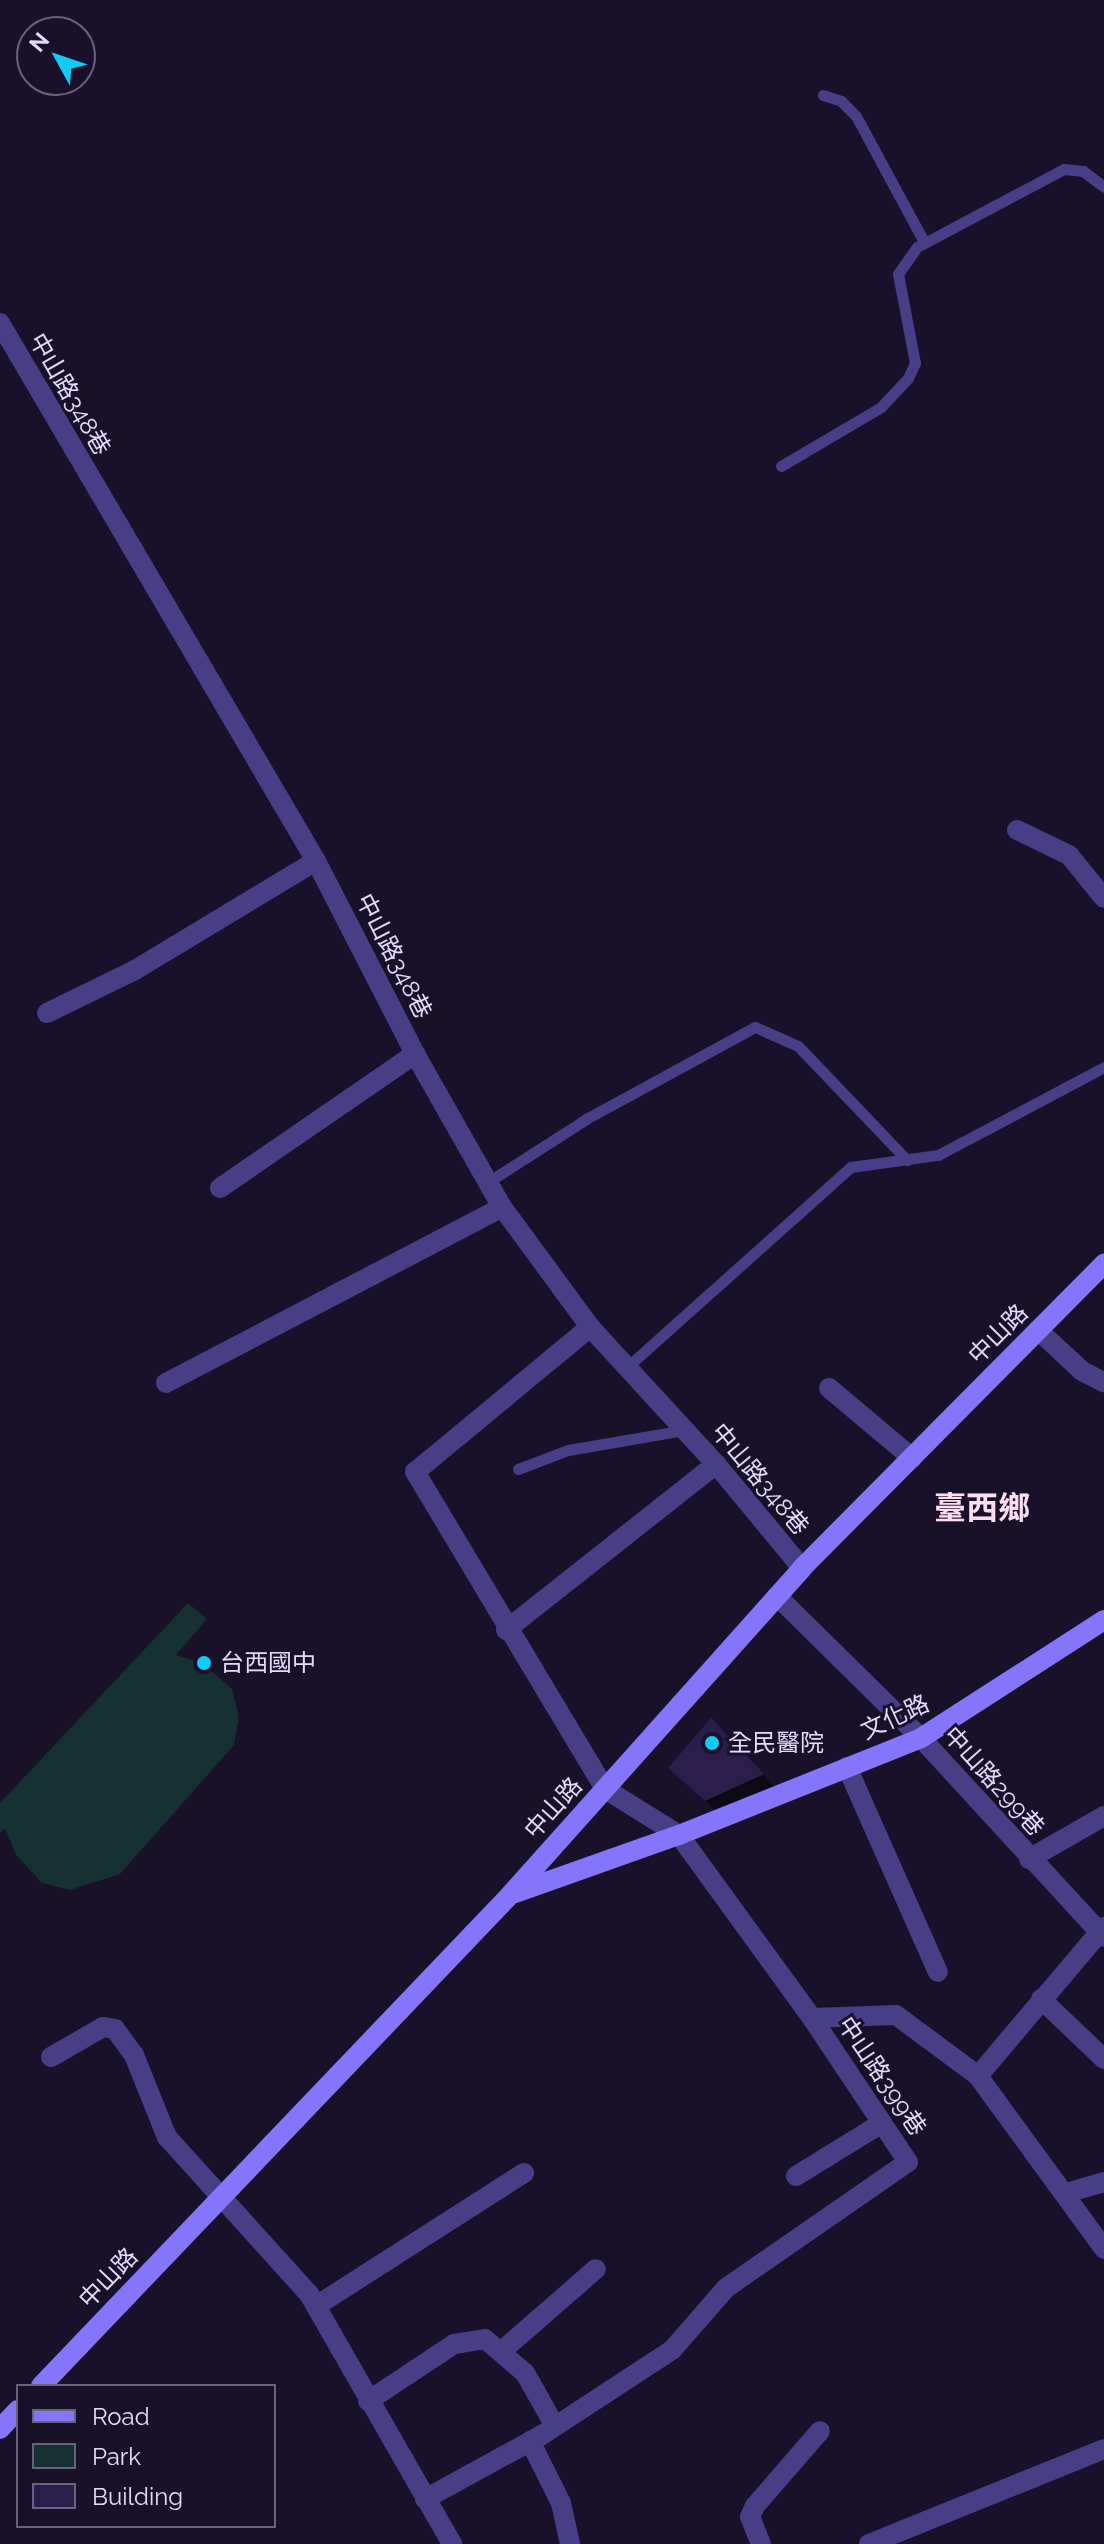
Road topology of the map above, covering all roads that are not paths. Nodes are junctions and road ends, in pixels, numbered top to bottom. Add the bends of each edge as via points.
1 (823, 95) dead end
2 (1104, 187) edge
3 (924, 242) junction
4 (0, 323) edge
5 (781, 466) dead end
6 (1017, 830) dead end
7 (316, 861) junction
8 (1104, 898) edge
9 (47, 1013) dead end
10 (415, 1054) junction
11 (1104, 1067) edge
12 (907, 1160) junction
13 (488, 1182) junction
14 (220, 1188) dead end
15 (502, 1207) junction
16 (1104, 1264) edge
17 (590, 1327) junction
18 (1038, 1330) junction
19 (626, 1368) junction
20 (1104, 1382) edge
21 (166, 1383) dead end
22 (829, 1388) dead end
23 (685, 1430) junction
24 (912, 1458) junction
25 (716, 1464) junction
26 (518, 1469) dead end
27 (802, 1568) junction
28 (777, 1596) junction
29 (1104, 1620) edge
30 (506, 1630) junction
31 (921, 1738) junction
32 (847, 1767) junction
33 (605, 1789) junction
34 (1104, 1816) edge
35 (679, 1835) junction
36 (1029, 1859) junction
37 (511, 1894) junction
38 (1103, 1933) edge
39 (938, 1972) dead end
40 (1041, 1999) junction
41 (812, 2018) junction
42 (51, 2057) dead end
43 (1104, 2059) edge
44 (978, 2076) junction
45 (882, 2123) junction
46 (524, 2173) dead end
47 (796, 2176) dead end
48 (1104, 2182) edge
49 (1066, 2193) junction
50 (224, 2194) junction
51 (1104, 2249) edge
52 (596, 2269) dead end
53 (316, 2306) junction
54 (503, 2350) junction
55 (43, 2384) edge
56 (368, 2401) junction
57 (16, 2412) edge
58 (0, 2429) edge
59 (820, 2431) dead end
60 (542, 2434) junction
61 (1104, 2449) edge
62 (425, 2499) junction
63 (452, 2544) edge
64 (570, 2544) edge
65 (761, 2544) edge
66 (869, 2544) edge

1 - 3 lane via 841,101 856,116
2 - 3 lane via 1083,171 1064,169
3 - 5 lane via 898,274 915,363 908,378 881,407
4 - 7 street, 中山路348巷
6 - 8 street via 1069,855
7 - 9 street via 135,970
7 - 10 street, 中山路348巷
10 - 13 street, 中山路348巷
10 - 14 street
11 - 12 lane via 938,1155
12 - 13 lane via 798,1046 755,1027 586,1119
12 - 19 lane via 851,1167
13 - 15 street, 中山路348巷
15 - 17 street, 中山路348巷
15 - 21 street
16 - 18 main road, 中山路
17 - 19 street, 中山路348巷
17 - 30 street via 415,1472
18 - 20 street via 1082,1371
18 - 24 main road, 中山路
19 - 23 street, 中山路348巷
22 - 24 street
23 - 25 street, 中山路348巷
23 - 26 lane via 568,1450
24 - 27 main road, 中山路
25 - 27 street, 中山路348巷
25 - 30 street
27 - 28 main road, 中山路
28 - 31 street, 中山路299巷
28 - 33 main road, 中山路
29 - 31 main road, 文化路
30 - 33 street
31 - 32 main road, 文化路
31 - 36 street, 中山路299巷
32 - 35 main road, 文化路
32 - 39 street
33 - 35 street, 中山路399巷
33 - 37 main road, 中山路
34 - 36 street
35 - 37 main road, 文化路
35 - 41 street, 中山路399巷
36 - 38 street, 中山路299巷
37 - 50 main road, 中山路
38 - 40 street, 中山路299巷
40 - 43 street
40 - 44 street, 中山路299巷
41 - 44 street via 896,2015
41 - 45 street, 中山路399巷
42 - 50 street via 103,2027 115,2029 134,2055 167,2137
44 - 49 street
45 - 47 street
45 - 60 street, 中山路399巷 via 908,2162 726,2288 672,2350
46 - 53 street
48 - 49 street
49 - 51 street
50 - 53 street
50 - 55 main road, 中山路
52 - 54 street
53 - 56 street
54 - 56 street via 485,2339 454,2344
54 - 60 street via 525,2373
56 - 62 street
57 - 58 main road
59 - 65 street via 755,2506 750,2517
60 - 62 street
60 - 64 street
61 - 66 street
62 - 63 street

